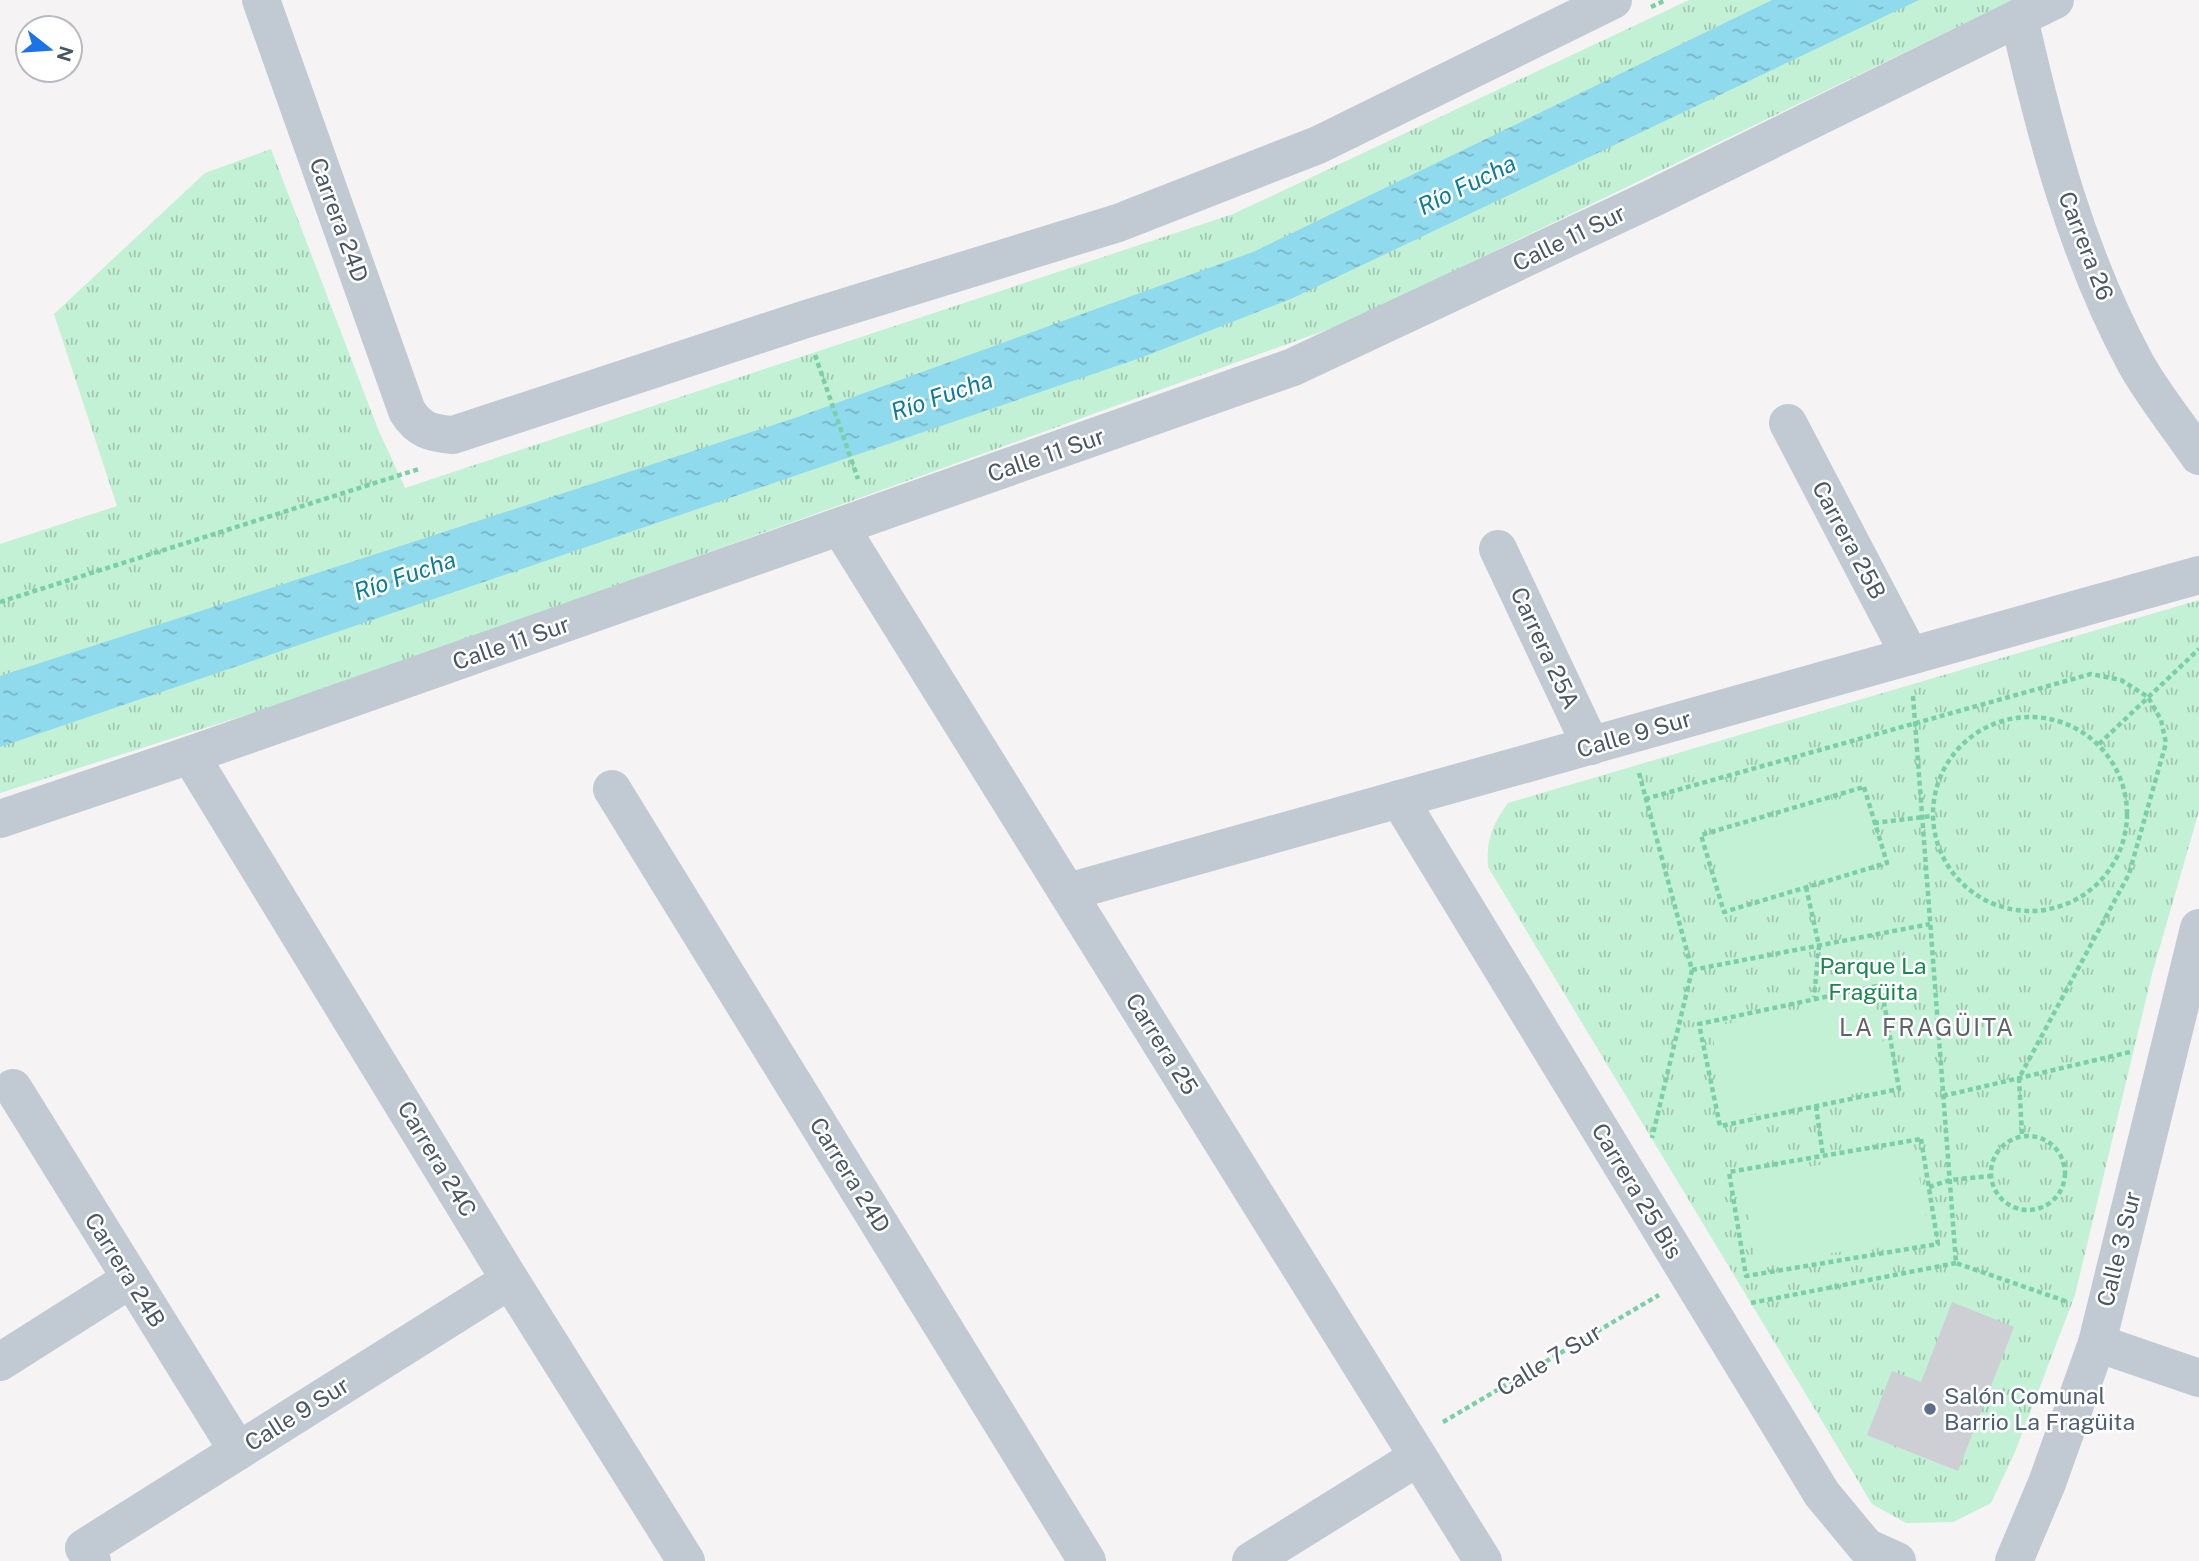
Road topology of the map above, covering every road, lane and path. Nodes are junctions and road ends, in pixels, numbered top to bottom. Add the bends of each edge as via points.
1 (261, 0) edge
2 (1613, 0) edge
3 (2055, 0) edge
4 (2019, 18) junction
5 (803, 320) junction
6 (1788, 423) dead end
7 (2199, 456) edge
8 (852, 460) dead end
9 (840, 527) junction
10 (1498, 549) dead end
11 (2199, 575) edge
12 (2199, 649) edge
13 (1910, 656) junction
14 (2148, 697) junction
15 (1915, 723) junction
16 (1628, 735) junction
17 (2099, 744) junction
18 (1591, 746) junction
19 (190, 755) junction
20 (612, 789) dead end
21 (1399, 799) junction
22 (1646, 799) junction
23 (1922, 816) junction
24 (1933, 816) junction
25 (0, 819) edge
26 (1874, 822) junction
27 (1806, 887) junction
28 (1068, 892) junction
29 (1930, 925) junction
30 (2199, 928) edge
31 (1819, 946) junction
32 (1692, 971) junction
33 (1814, 997) junction
34 (2169, 1042) junction
35 (2018, 1078) junction
36 (13, 1088) dead end
37 (1943, 1096) junction
38 (1816, 1106) junction
39 (2022, 1136) junction
40 (1823, 1156) junction
41 (1991, 1176) junction
42 (1950, 1180) junction
43 (1929, 1187) junction
44 (1639, 1193) junction
45 (1956, 1263) junction
46 (1690, 1277) junction
47 (131, 1279) junction
48 (510, 1280) junction
49 (1710, 1311) junction
50 (2100, 1328) junction
51 (0, 1362) edge
52 (2199, 1378) edge
53 (1414, 1449) junction
54 (239, 1451) junction
55 (88, 1555) edge
56 (687, 1561) edge
57 (1087, 1561) edge
58 (1251, 1561) edge
59 (1483, 1561) edge
60 (1897, 1561) edge
61 (2014, 1561) edge

1 - 5 street, Carrera 24D via 407,411 415,424 429,433 453,435 478,429
2 - 5 street via 1266,168 1118,223
3 - 4 street, Calle 11 Sur
4 - 7 street, Carrera 26 via 2045,129 2086,259 2137,365
4 - 9 street, Calle 11 Sur via 1293,368
5 - 8 path
6 - 13 street, Carrera 25B
9 - 19 street, Calle 11 Sur
9 - 28 street, Carrera 25
10 - 18 street, Carrera 25A
11 - 13 street, Calle 9 Sur
12 - 14 path
13 - 15 path
13 - 16 street, Calle 9 Sur
14 - 15 path via 2121,680 2091,674
14 - 17 path
14 - 35 path via 2161,720 2166,743 2129,874
15 - 22 path
15 - 23 path
16 - 18 street, Calle 9 Sur
16 - 22 path
17 - 24 path via 2067,723 2030,716 1992,724 1961,745 1940,778
17 - 24 path via 2120,775 2128,813 2121,850 2100,883 2068,905 2031,913 1994,905 1962,885 1940,853
18 - 21 street, Calle 9 Sur
19 - 25 street, Calle 11 Sur
19 - 48 street, Carrera 24C
20 - 57 street, Carrera 24D
21 - 28 street, Calle 9 Sur
21 - 44 street, Carrera 25 Bis
22 - 32 path
23 - 24 path
23 - 26 path
23 - 29 path
26 - 27 path via 1887,863
26 - 27 path via 1864,787 1701,835 1724,912
27 - 31 path
28 - 53 street, Carrera 25
29 - 31 path
29 - 37 path
30 - 34 street, Calle 3 Sur
31 - 32 path
31 - 33 path
32 - 44 path
33 - 38 path via 1881,985 1899,1089
33 - 38 path via 1699,1024 1720,1126
34 - 35 path
34 - 50 street, Calle 3 Sur
35 - 37 path
35 - 39 path
36 - 47 street, Carrera 24B
37 - 42 path
38 - 40 path
39 - 41 path via 2003,1146
39 - 41 path via 2045,1139 2061,1153 2066,1175 2058,1196 2040,1209 2018,1209 2000,1197
40 - 43 path via 1921,1139
40 - 43 path via 1729,1171 1746,1276 1938,1244
41 - 42 path
42 - 43 path
42 - 45 path
44 - 46 street, Carrera 25 Bis
45 - 49 path
45 - 50 path
46 - 49 street, Carrera 25 Bis
46 - 53 path, Calle 7 Sur
47 - 51 street
47 - 54 street, Carrera 24B
48 - 54 street, Calle 9 Sur
48 - 56 street, Carrera 24C
49 - 60 street, Carrera 25 Bis via 1822,1494 1866,1548
50 - 52 street
50 - 61 street, Calle 3 Sur via 2047,1483
53 - 58 street
53 - 59 street, Carrera 25
54 - 55 street, Calle 9 Sur

